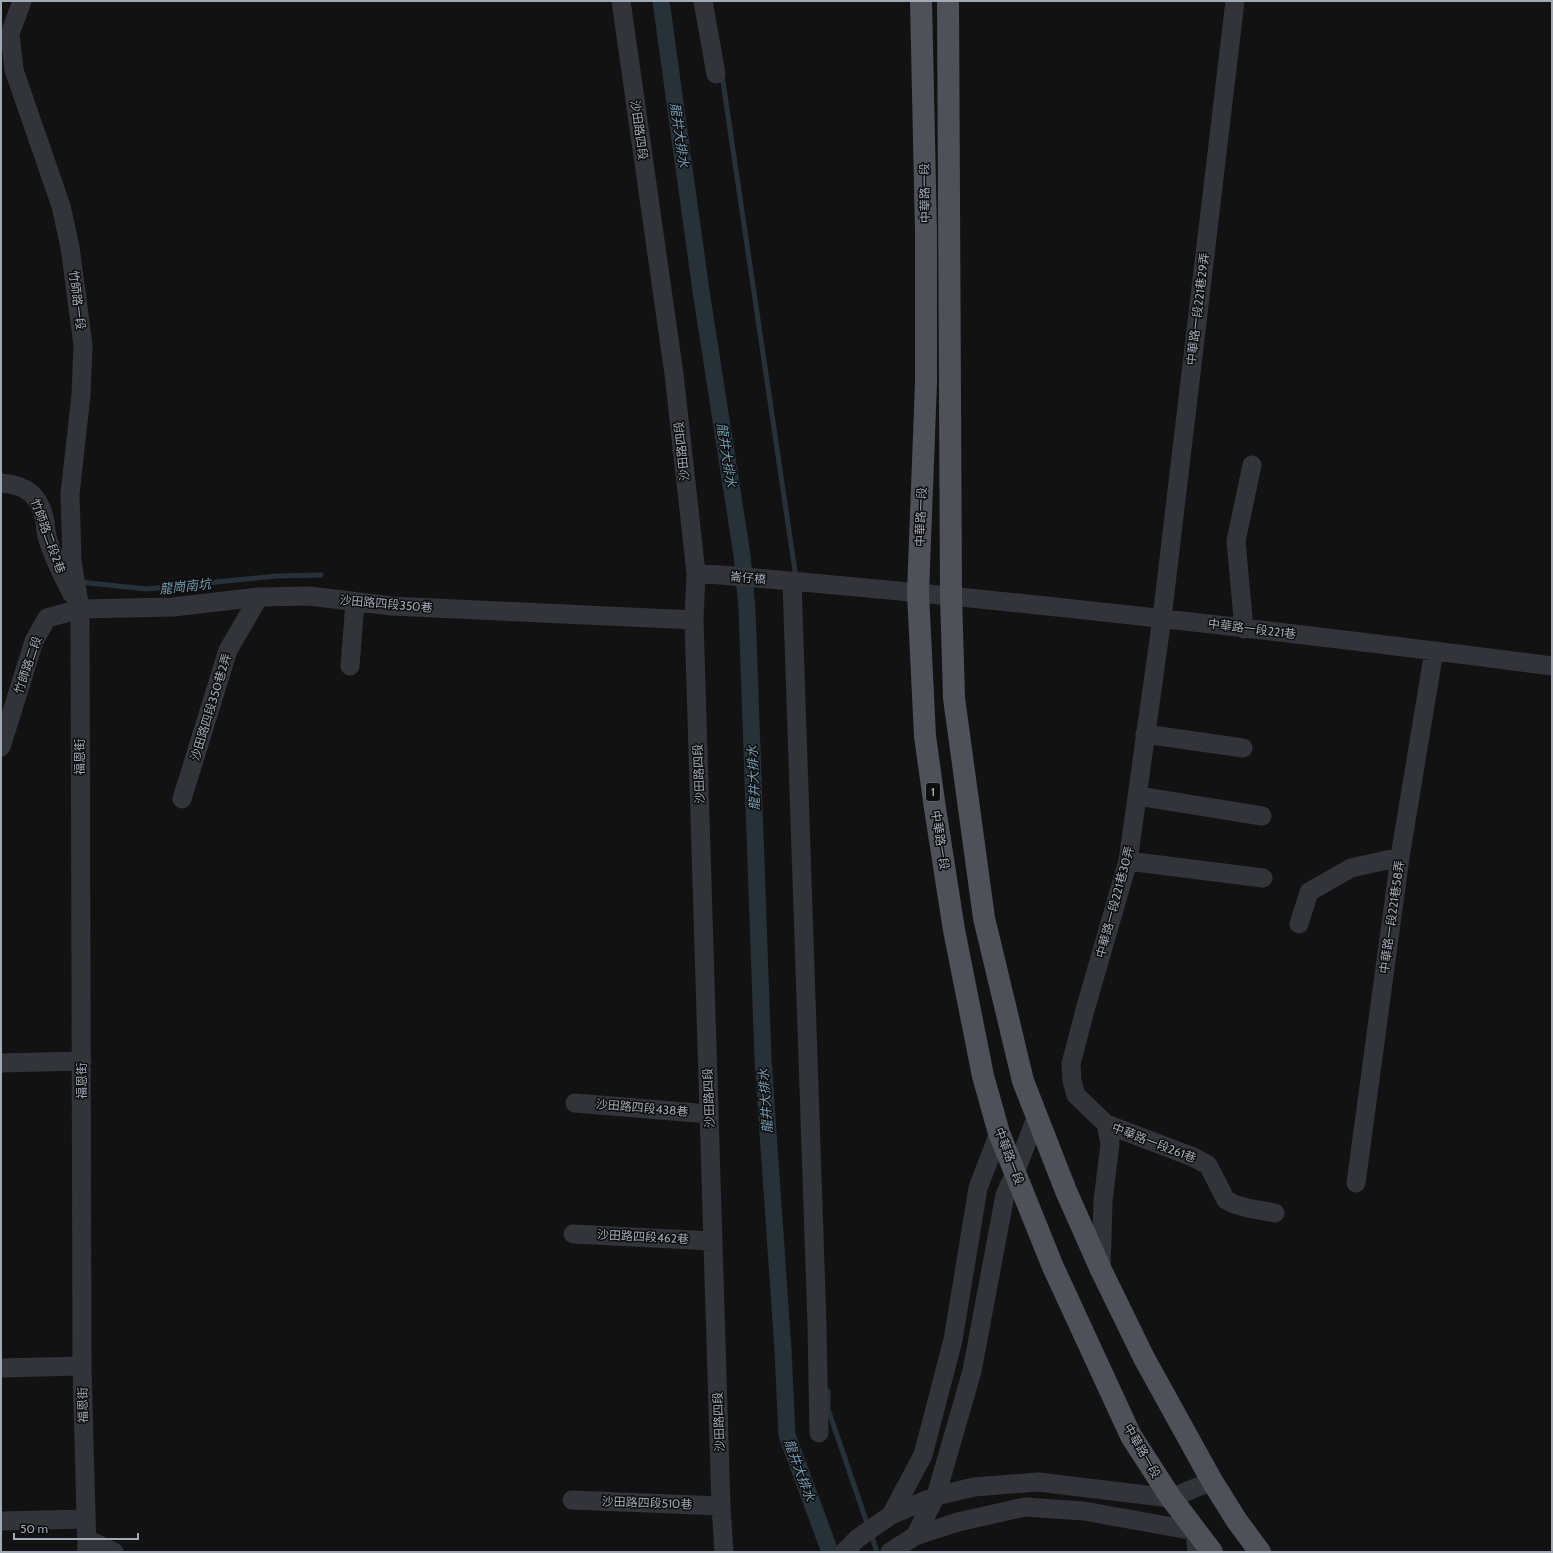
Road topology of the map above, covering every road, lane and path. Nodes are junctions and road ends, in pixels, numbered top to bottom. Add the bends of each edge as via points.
1 (22, 1) edge
2 (621, 1) edge
3 (703, 1) edge
4 (921, 1) edge
5 (948, 1) edge
6 (1234, 1) edge
7 (6, 33) edge
8 (716, 74) dead end
9 (1252, 465) dead end
10 (1, 483) edge
11 (696, 574) junction
12 (784, 581) junction
13 (918, 593) junction
14 (951, 596) junction
15 (259, 597) junction
16 (355, 602) junction
17 (80, 609) junction
18 (1162, 618) junction
19 (694, 620) junction
20 (1244, 629) junction
21 (1434, 651) junction
22 (350, 666) dead end
23 (1552, 666) edge
24 (1145, 734) junction
25 (1, 746) edge
26 (1243, 748) dead end
27 (1138, 796) junction
28 (182, 799) dead end
29 (1262, 816) dead end
30 (1400, 857) junction
31 (1128, 861) junction
32 (1263, 878) dead end
33 (1299, 924) dead end
34 (82, 1061) junction
35 (1, 1064) edge
36 (574, 1102) dead end
37 (709, 1114) junction
38 (1036, 1118) junction
39 (1106, 1124) junction
40 (999, 1133) junction
41 (1015, 1173) junction
42 (1356, 1183) dead end
43 (1275, 1213) dead end
44 (573, 1234) dead end
45 (713, 1241) junction
46 (1101, 1270) junction
47 (82, 1366) junction
48 (1, 1368) edge
49 (819, 1432) dead end
50 (1212, 1481) junction
51 (936, 1496) junction
52 (1171, 1498) junction
53 (572, 1500) dead end
54 (722, 1506) junction
55 (891, 1515) junction
56 (86, 1519) junction
57 (1, 1521) edge
58 (915, 1536) junction
59 (1196, 1542) edge
60 (87, 1545) edge
61 (114, 1552) edge
62 (724, 1552) edge
63 (844, 1552) edge
64 (890, 1552) edge
65 (1212, 1552) edge
66 (1260, 1552) edge
67 (1271, 1552) edge

1 - 7 street, 竹師路一段
2 - 11 street, 沙田路四段 via 674,374
3 - 8 street
4 - 13 main road, 中華路一段 / 1 via 926,384
5 - 14 main road, 中華路一段
6 - 18 street, 中華路一段221巷29弄
7 - 17 street, 竹師路一段 via 14,70 61,206 70,247 83,345 70,494 72,561
9 - 20 street via 1236,540
10 - 17 street, 竹師路二段2巷 via 24,488 36,497 55,561
11 - 12 street, 崙仔橋
11 - 19 street, 沙田路四段
12 - 13 street, 崙仔橋
12 - 49 street via 817,1325
13 - 14 street, 中華路一段221巷
13 - 40 main road, 中華路一段 / 1 via 925,736 935,808 954,930 982,1068
14 - 18 street, 中華路一段221巷
14 - 38 main road, 中華路一段 via 954,698 984,918 1023,1081
15 - 16 street, 沙田路四段350巷 via 309,596
15 - 17 street, 沙田路四段350巷 via 172,607
15 - 28 street, 沙田路四段350巷2弄 via 228,650
16 - 19 street, 沙田路四段350巷 via 392,606
16 - 22 street
17 - 25 street, 竹師路二段 via 47,618 34,641
17 - 34 street, 福恩街
18 - 20 street, 中華路一段221巷
18 - 24 street, 中華路一段221巷30弄
19 - 37 street, 沙田路四段
20 - 21 street, 中華路一段221巷
21 - 23 street, 中華路一段221巷
21 - 30 street, 中華路一段221巷58弄
24 - 26 street
24 - 27 street, 中華路一段221巷30弄
27 - 29 street
27 - 31 street, 中華路一段221巷30弄
30 - 33 street via 1351,868 1309,892
30 - 42 street, 中華路一段221巷58弄
31 - 32 street
31 - 39 street, 中華路一段221巷30弄 via 1070,1064 1076,1094
34 - 35 street
34 - 47 street, 福恩街
36 - 37 street, 沙田路四段438巷
37 - 45 street, 沙田路四段
38 - 41 street
38 - 46 main road, 中華路一段
39 - 43 street, 中華路一段261巷 via 1193,1157 1208,1165 1226,1200 1247,1208
39 - 46 street, 中華路一段261巷 via 1110,1144 1103,1201
40 - 41 main road, 中華路一段 / 1
40 - 55 street via 978,1188 953,1340 923,1455
41 - 51 street via 1005,1195 972,1371
41 - 52 main road, 中華路一段 / 1 via 1053,1266 1131,1436
44 - 45 street, 沙田路四段462巷
45 - 54 street, 沙田路四段
46 - 50 main road, 中華路一段 via 1144,1358
47 - 48 street
47 - 56 street, 福恩街
50 - 52 street
50 - 66 main road, 中華路一段 via 1237,1522
50 - 67 street
51 - 52 street via 974,1487 1038,1482
51 - 55 street
51 - 58 street
52 - 59 main road, 中華路一段 / 1
53 - 54 street, 沙田路四段510巷
54 - 62 street, 沙田路四段
55 - 63 street via 858,1538
56 - 57 street
56 - 60 street, 福恩街
58 - 59 street via 958,1522 1025,1507 1084,1511
58 - 64 street
59 - 65 main road, 1
60 - 61 street

